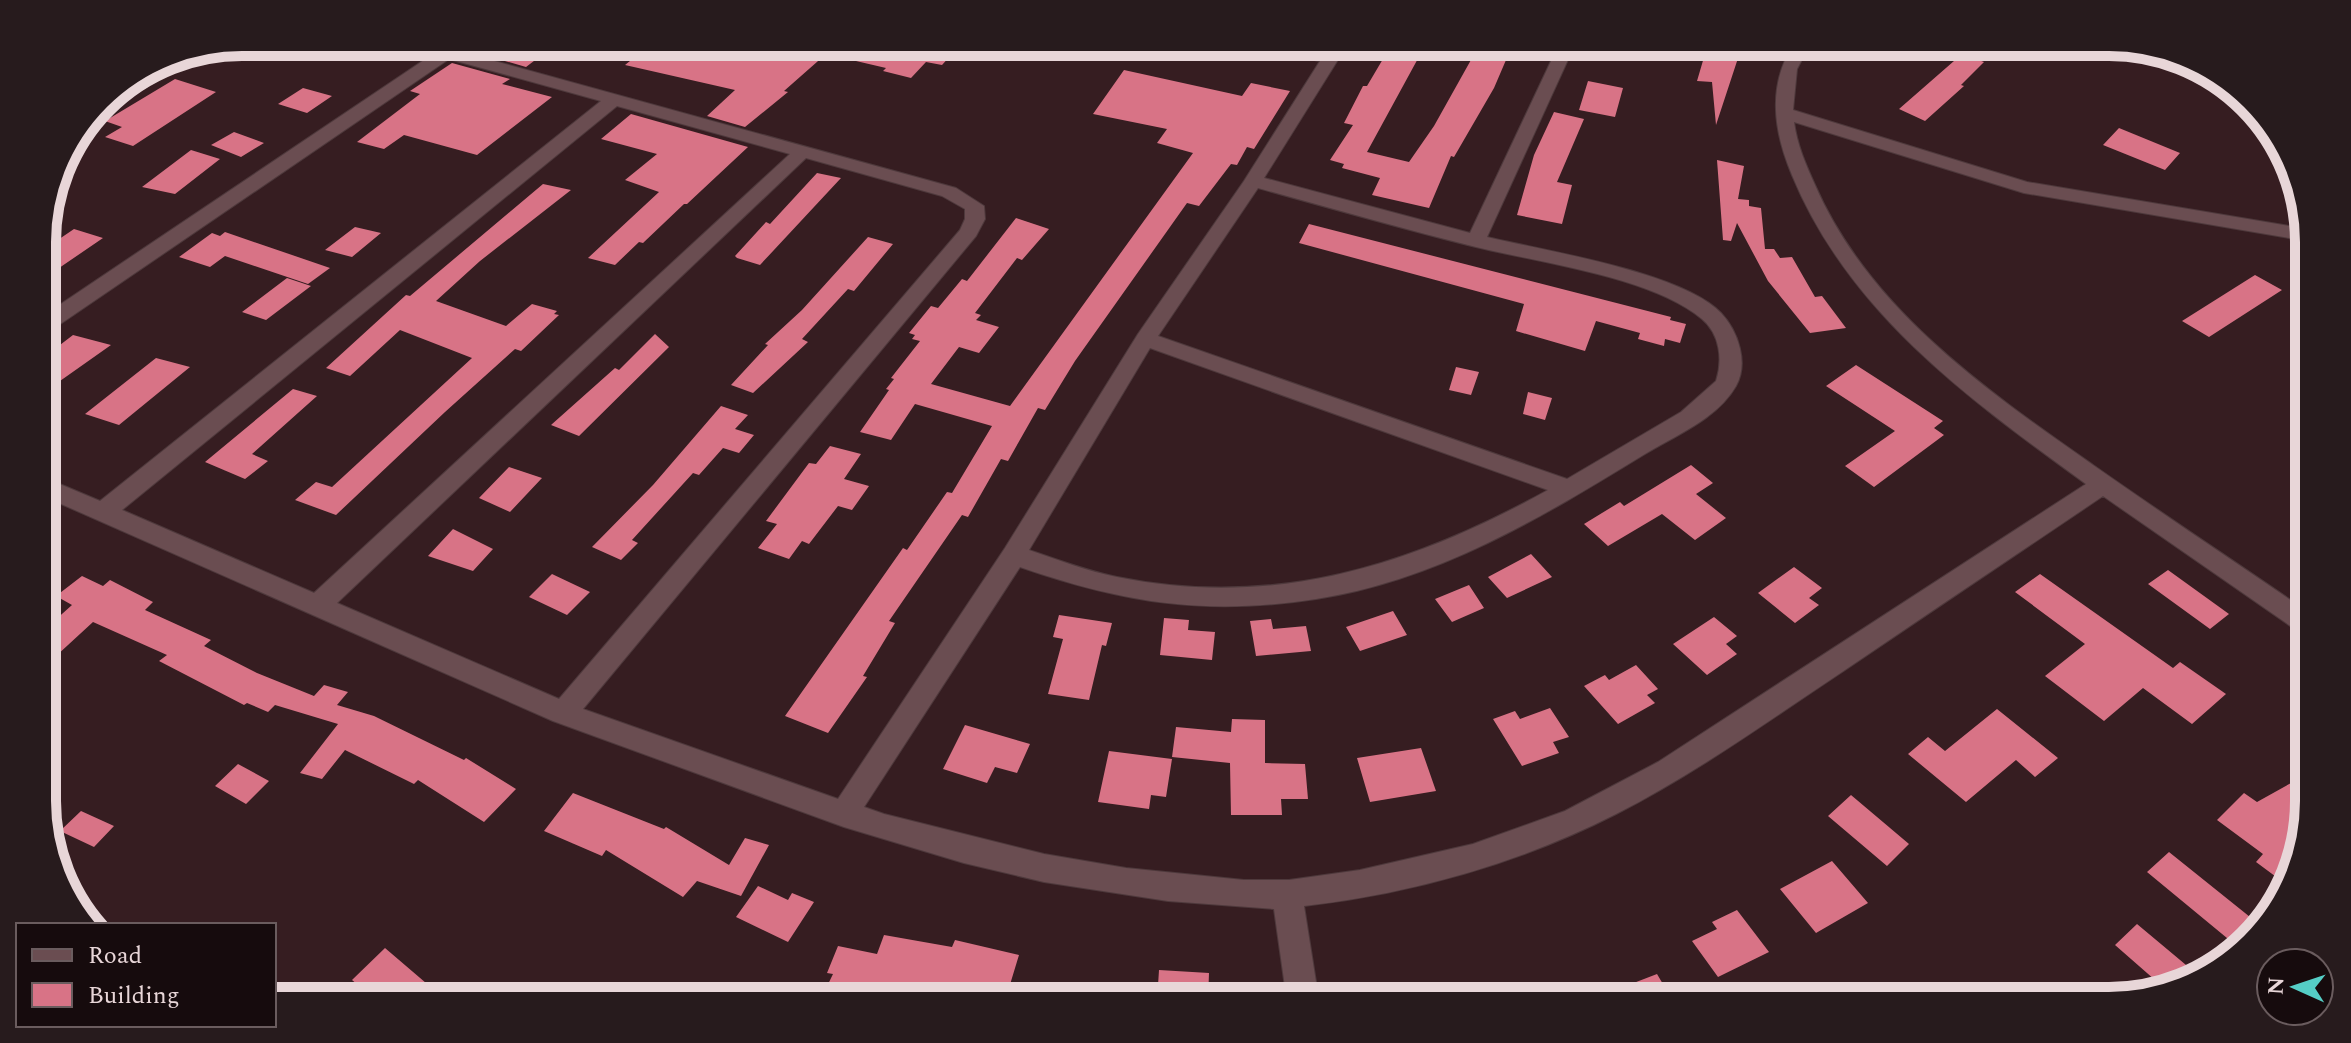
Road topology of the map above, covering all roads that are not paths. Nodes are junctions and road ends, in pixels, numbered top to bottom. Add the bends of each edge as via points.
1 (442, 56) edge
2 (457, 56) edge
3 (1332, 56) edge
4 (1562, 56) edge
5 (1795, 56) edge
6 (613, 100) junction
7 (1783, 113) junction
8 (803, 151) junction
9 (1253, 181) junction
10 (2294, 233) edge
11 (1476, 241) junction
12 (56, 317) edge
13 (1145, 339) junction
14 (2103, 485) junction
15 (1570, 489) junction
16 (56, 492) edge
17 (102, 513) junction
18 (1014, 555) junction
19 (317, 606) junction
20 (2295, 616) edge
21 (563, 713) junction
22 (844, 814) junction
23 (1287, 894) junction
24 (1301, 987) edge

1 - 12 street
2 - 6 street
3 - 9 street
4 - 11 street
5 - 7 street
6 - 8 street
6 - 17 street
7 - 10 street via 2024,187
7 - 14 street via 1802,181 1823,224 1881,305 1945,367
8 - 19 street
8 - 21 street via 949,192 974,206 975,219
9 - 11 street
9 - 13 street
11 - 15 street via 1688,299 1712,316 1725,336 1732,358 1726,384 1694,414
13 - 15 street
13 - 18 street
14 - 20 street
14 - 23 street via 1698,753 1574,821 1429,868
15 - 18 street via 1522,517 1426,559 1319,589 1156,593 1116,587
16 - 17 street
17 - 19 street
18 - 22 street
19 - 21 street
21 - 22 street
22 - 23 street via 1009,863 1115,881
23 - 24 street

